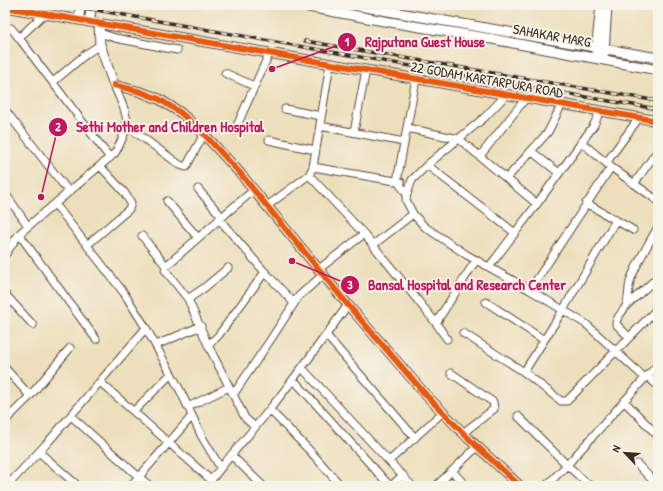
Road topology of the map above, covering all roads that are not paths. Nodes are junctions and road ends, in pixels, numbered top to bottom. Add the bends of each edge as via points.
1 (81, 5) edge
2 (92, 5) edge
3 (298, 5) edge
4 (353, 5) edge
5 (601, 5) edge
6 (607, 5) edge
7 (5, 7) edge
8 (44, 14) junction
9 (78, 20) junction
10 (89, 22) junction
11 (11, 28) dead end
12 (99, 28) junction
13 (19, 38) junction
14 (100, 45) junction
15 (601, 48) junction
16 (177, 50) dead end
17 (269, 54) junction
18 (599, 58) junction
19 (658, 58) edge
20 (330, 64) junction
21 (366, 70) junction
22 (658, 70) edge
23 (225, 73) dead end
24 (416, 79) junction
25 (53, 82) junction
26 (114, 86) junction
27 (254, 86) junction
28 (506, 95) junction
29 (526, 98) junction
30 (562, 104) junction
31 (285, 108) dead end
32 (5, 110) edge
33 (600, 111) junction
34 (321, 116) junction
35 (638, 117) junction
36 (658, 121) edge
37 (127, 126) junction
38 (320, 126) junction
39 (407, 128) junction
40 (235, 130) dead end
41 (354, 132) junction
42 (204, 134) junction
43 (459, 139) junction
44 (269, 140) dead end
45 (404, 142) junction
46 (581, 142) junction
47 (316, 150) junction
48 (531, 151) junction
49 (657, 152) edge
50 (480, 156) junction
51 (110, 158) junction
52 (427, 165) junction
53 (608, 165) junction
54 (100, 166) junction
55 (313, 167) junction
56 (559, 173) junction
57 (309, 175) junction
58 (507, 178) junction
59 (398, 182) junction
60 (410, 184) junction
61 (634, 184) junction
62 (198, 190) dead end
63 (254, 190) junction
64 (69, 192) junction
65 (5, 193) edge
66 (407, 194) junction
67 (167, 201) dead end
68 (658, 201) edge
69 (586, 203) junction
70 (55, 204) junction
71 (537, 204) junction
72 (267, 206) junction
73 (413, 214) junction
74 (221, 218) junction
75 (616, 220) junction
76 (28, 226) junction
77 (658, 227) edge
78 (633, 230) dead end
79 (515, 233) junction
80 (19, 234) junction
81 (364, 234) junction
82 (142, 236) dead end
83 (198, 238) junction
84 (87, 245) junction
85 (373, 245) junction
86 (5, 255) edge
87 (476, 260) junction
88 (166, 266) junction
89 (489, 267) junction
90 (228, 268) dead end
91 (265, 272) junction
92 (321, 272) junction
93 (658, 277) edge
94 (530, 290) junction
95 (5, 294) edge
96 (188, 299) junction
97 (486, 302) dead end
98 (294, 303) junction
99 (348, 305) junction
100 (625, 307) junction
101 (658, 308) edge
102 (563, 310) junction
103 (436, 322) junction
104 (33, 325) dead end
105 (201, 326) junction
106 (146, 328) junction
107 (463, 332) dead end
108 (326, 335) junction
109 (629, 336) junction
110 (96, 339) dead end
111 (446, 339) dead end
112 (544, 340) junction
113 (156, 345) junction
114 (208, 345) junction
115 (70, 348) dead end
116 (615, 351) junction
117 (658, 365) edge
118 (5, 368) edge
119 (302, 368) junction
120 (524, 372) junction
121 (450, 373) dead end
122 (171, 374) junction
123 (646, 377) junction
124 (293, 379) junction
125 (100, 382) junction
126 (658, 386) edge
127 (230, 387) junction
128 (233, 394) junction
129 (30, 396) junction
130 (624, 400) junction
131 (188, 407) junction
132 (270, 410) junction
133 (134, 412) junction
134 (443, 412) junction
135 (70, 416) junction
136 (192, 416) junction
137 (518, 416) dead end
138 (5, 421) edge
139 (255, 427) junction
140 (463, 433) junction
141 (658, 436) edge
142 (415, 438) junction
143 (170, 442) junction
144 (477, 447) junction
145 (39, 452) junction
146 (231, 455) junction
147 (389, 461) junction
148 (637, 464) dead end
149 (566, 466) junction
150 (220, 467) junction
151 (452, 471) junction
152 (403, 476) junction
153 (139, 477) junction
154 (70, 483) edge
155 (209, 483) edge
156 (8, 486) edge
157 (78, 486) edge
158 (130, 486) edge
159 (150, 486) edge
160 (263, 486) edge
161 (341, 486) edge
162 (390, 486) edge
163 (412, 486) edge
164 (436, 486) edge
165 (466, 486) edge
166 (520, 486) edge
167 (546, 486) edge
168 (590, 486) edge
169 (658, 486) edge

1 - 9 street
2 - 10 street
3 - 18 street, SAHAKAR MARG
4 - 15 street, SAHAKAR MARG
5 - 15 street
6 - 15 street
7 - 8 street, 22 GODAM KARTARPURA ROAD
8 - 9 street, 22 GODAM KARTARPURA ROAD
8 - 13 street
9 - 10 street, 22 GODAM KARTARPURA ROAD
10 - 12 street, 22 GODAM KARTARPURA ROAD
11 - 13 street
12 - 14 street
12 - 16 street via 115,38
12 - 17 street, 22 GODAM KARTARPURA ROAD
13 - 25 street
14 - 25 street
14 - 26 street
15 - 18 street
15 - 19 street, SAHAKAR MARG
17 - 20 street, 22 GODAM KARTARPURA ROAD
17 - 27 street
18 - 22 street, SAHAKAR MARG
20 - 21 street, 22 GODAM KARTARPURA ROAD
20 - 34 street
21 - 24 street, 22 GODAM KARTARPURA ROAD
21 - 41 street
23 - 27 street
24 - 28 street, 22 GODAM KARTARPURA ROAD
24 - 39 street
25 - 51 street
26 - 37 street via 126,113
26 - 42 street via 159,99 181,113
27 - 40 street
28 - 29 street, 22 GODAM KARTARPURA ROAD
28 - 43 street via 486,117
29 - 30 street, 22 GODAM KARTARPURA ROAD
29 - 50 street
30 - 33 street, 22 GODAM KARTARPURA ROAD
30 - 48 street via 548,132
31 - 34 street
32 - 64 street
33 - 35 street, 22 GODAM KARTARPURA ROAD
33 - 46 street via 594,125
34 - 38 street
35 - 36 street, 22 GODAM KARTARPURA ROAD
35 - 53 street
37 - 42 street via 186,167
37 - 51 street via 124,137
38 - 41 street
38 - 47 street
39 - 43 street
39 - 45 street
41 - 45 street
42 - 63 street
43 - 50 street
43 - 52 street
44 - 47 street
45 - 59 street
46 - 53 street
46 - 56 street
47 - 55 street
48 - 56 street
48 - 58 street
49 - 61 street
50 - 58 street
51 - 54 street
52 - 60 street
52 - 79 street
53 - 61 street
53 - 69 street
54 - 64 street
54 - 84 street via 131,203 129,209
55 - 57 street
55 - 59 street
56 - 71 street
57 - 72 street
57 - 81 street
58 - 71 street
59 - 60 street
59 - 66 street
60 - 66 street
61 - 68 street
62 - 74 street
63 - 72 street
63 - 74 street
64 - 70 street
65 - 76 street
66 - 73 street via 406,200
67 - 83 street
69 - 75 street
69 - 94 street
70 - 76 street
70 - 84 street
71 - 79 street
72 - 92 street
73 - 85 street
73 - 87 street via 425,227
74 - 83 street
74 - 91 street
75 - 78 street
75 - 102 street
76 - 80 street
77 - 100 street via 632,276
79 - 89 street
80 - 86 street
80 - 110 street
81 - 85 street
81 - 92 street
82 - 88 street
83 - 88 street
84 - 106 street via 124,293
85 - 103 street
87 - 89 street
87 - 103 street
88 - 96 street via 165,270
89 - 94 street
90 - 96 street
91 - 98 street
91 - 114 street via 218,336
92 - 98 street
92 - 99 street
93 - 100 street
94 - 102 street
95 - 104 street
96 - 105 street
97 - 112 street
98 - 128 street
99 - 108 street
99 - 134 street
100 - 109 street via 616,324
101 - 109 street
102 - 112 street
102 - 116 street via 586,324
103 - 111 street
105 - 113 street
105 - 114 street
106 - 113 street
106 - 125 street
107 - 120 street
108 - 119 street
108 - 142 street
109 - 116 street
112 - 120 street
113 - 122 street
114 - 127 street
115 - 129 street
116 - 120 street via 567,401 561,400
116 - 123 street
117 - 123 street
118 - 129 street
119 - 124 street
119 - 147 street
121 - 140 street via 493,402 494,409
122 - 131 street
122 - 133 street
123 - 126 street
123 - 130 street
124 - 132 street
124 - 162 street
125 - 133 street
125 - 135 street
127 - 128 street
127 - 131 street
128 - 139 street via 245,418
129 - 138 street
130 - 141 street
130 - 149 street
131 - 136 street
132 - 139 street
132 - 161 street
133 - 143 street
134 - 140 street
134 - 142 street
135 - 145 street
135 - 153 street
136 - 143 street
136 - 150 street
137 - 149 street
139 - 146 street
140 - 144 street
142 - 147 street
143 - 153 street
143 - 155 street
144 - 151 street
144 - 166 street
145 - 154 street
145 - 156 street
146 - 150 street
146 - 160 street
147 - 152 street
148 - 169 street
149 - 167 street
149 - 168 street
150 - 155 street
151 - 164 street
151 - 165 street
152 - 162 street
152 - 163 street
153 - 158 street
153 - 159 street
154 - 157 street

